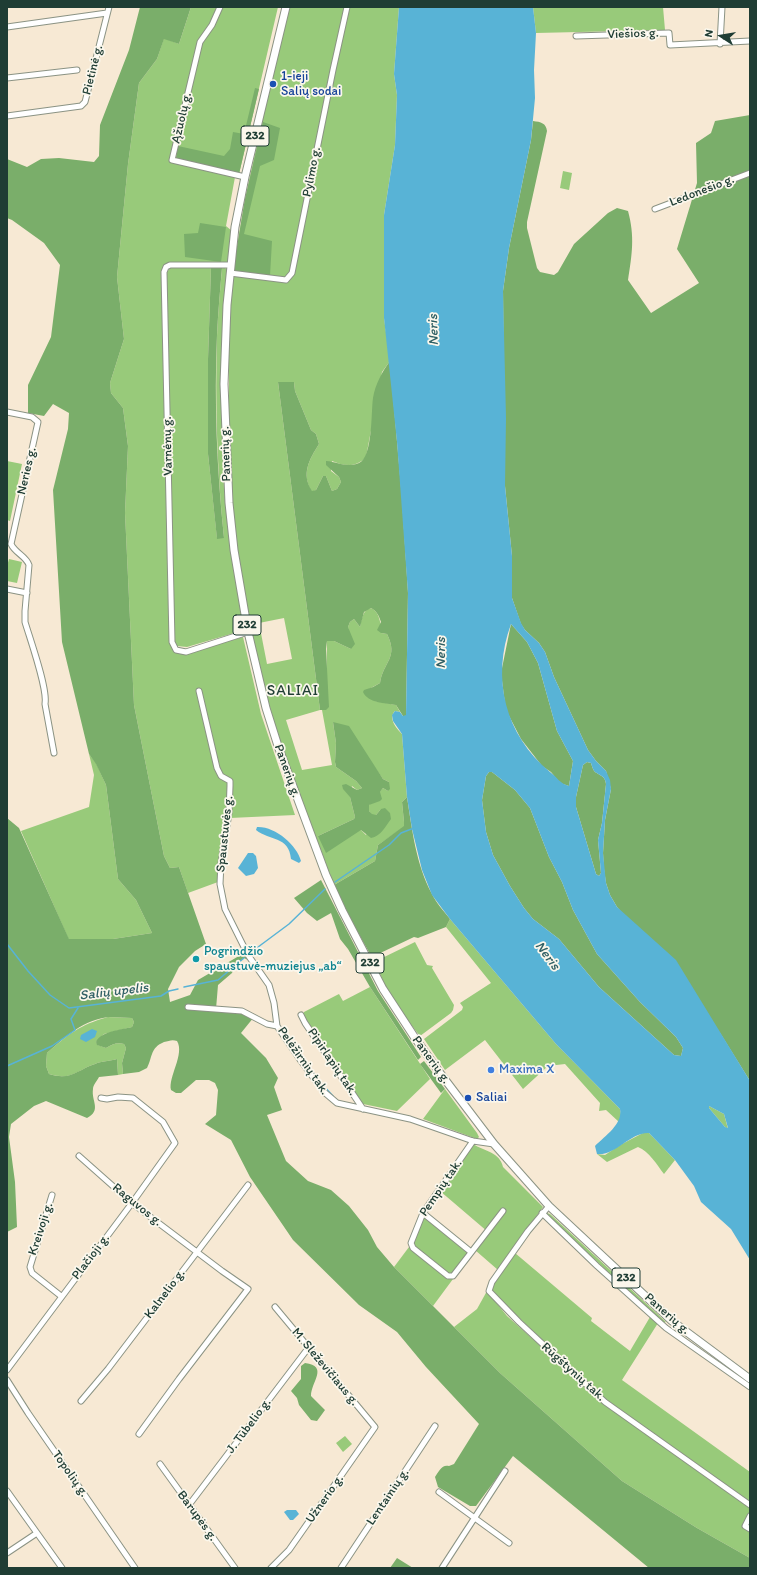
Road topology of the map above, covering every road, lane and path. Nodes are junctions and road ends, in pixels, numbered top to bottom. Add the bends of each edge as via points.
1 (109, 7) edge
2 (220, 7) edge
3 (286, 7) edge
4 (347, 7) edge
5 (722, 7) edge
6 (108, 13) junction
7 (7, 27) edge
8 (576, 36) dead end
9 (750, 41) edge
10 (720, 44) junction
11 (77, 70) dead end
12 (7, 78) edge
13 (7, 116) edge
14 (750, 173) edge
15 (245, 177) junction
16 (655, 209) dead end
17 (230, 269) junction
18 (7, 412) edge
19 (7, 589) edge
20 (27, 594) junction
21 (248, 632) junction
22 (199, 691) dead end
23 (54, 754) dead end
24 (248, 955) joint
25 (188, 1007) dead end
26 (301, 1015) dead end
27 (277, 1026) junction
28 (101, 1098) dead end
29 (363, 1109) junction
30 (473, 1141) junction
31 (494, 1144) junction
32 (79, 1156) dead end
33 (248, 1186) dead end
34 (52, 1195) dead end
35 (132, 1203) junction
36 (549, 1206) junction
37 (503, 1210) dead end
38 (423, 1213) junction
39 (542, 1213) junction
40 (197, 1252) junction
41 (471, 1252) junction
42 (61, 1296) junction
43 (276, 1307) dead end
44 (309, 1347) junction
45 (7, 1370) edge
46 (750, 1379) edge
47 (7, 1380) edge
48 (750, 1387) edge
49 (81, 1401) dead end
50 (435, 1426) dead end
51 (375, 1427) joint
52 (139, 1434) dead end
53 (160, 1464) dead end
54 (505, 1471) dead end
55 (7, 1491) edge
56 (439, 1492) dead end
57 (189, 1505) junction
58 (750, 1505) edge
59 (750, 1516) edge
60 (476, 1517) junction
61 (748, 1527) edge
62 (37, 1533) junction
63 (510, 1543) dead end
64 (7, 1553) edge
65 (62, 1568) edge
66 (135, 1568) edge
67 (235, 1568) edge
68 (271, 1568) edge
69 (341, 1568) edge
70 (442, 1568) edge

1 - 6 street, Pietinė g.
2 - 15 street, Ąžuolų g. via 200,42 172,160
3 - 15 main road, Panerių g. / 232
4 - 17 street, Pylimo g. via 292,273 286,280
5 - 10 street
6 - 7 street
6 - 13 street, Pietinė g. via 85,102 81,106
8 - 10 street, Viešios g. via 669,33 670,45
9 - 10 street, Viešios g.
11 - 12 street
14 - 16 street, Ledonešio g.
15 - 17 main road, Panerių g. / 232
17 - 21 main road, Panerių g. / 232 via 224,377 226,451 234,550
17 - 21 street, Varnėnų g. via 170,265 164,272 172,642 176,650 186,652
18 - 20 street, Neries g. via 32,417 38,422 11,542 12,548 29,563
19 - 20 street
20 - 23 street, Neries g. via 25,622 44,686
21 - 31 main road, Panerių g. / 232 via 278,746 339,904 401,1018
22 - 24 street, Spaustuvės g. via 217,768 222,776 230,781 229,813 220,884 225,909
24 - 27 street, Pelėžirnių tak. via 269,985
25 - 27 street via 242,1011 267,1024
26 - 29 street, Pipirlapių tak.
27 - 29 street, Pelėžirnių tak. via 330,1099
28 - 35 street, Plačioji g. via 133,1098 163,1122 175,1143
29 - 30 street, Pelėžirnių tak. via 422,1123
30 - 31 street, Pelėžirnių tak.
30 - 38 street, Pempių tak.
31 - 36 main road, Panerių g. / 232
32 - 35 street, Raguvos g.
33 - 40 street, Kalnelio g.
34 - 42 street, Kreivoji g. via 30,1267 32,1273
35 - 40 street, Raguvos g.
35 - 42 street, Plačioji g.
36 - 39 street, Rūgštynių tak.
36 - 46 main road, Panerių g. / 232 via 672,1321
37 - 41 street, Pempių tak.
38 - 41 street
38 - 41 street, Pempių tak. via 411,1244 416,1251 448,1276 453,1276
39 - 48 street via 666,1328
39 - 58 street, Rūgštynių tak. via 492,1282 489,1291 605,1402
40 - 49 street, Kalnelio g.
40 - 52 street, Raguvos g. via 248,1289
42 - 45 street, Plačioji g.
43 - 44 street, M. Sleževičiaus g.
44 - 51 street, M. Sleževičiaus g.
44 - 57 street, J. Tūbelio g.
47 - 66 street, Topolių g.
50 - 69 street, Lentainių g.
51 - 68 street, Užnerio g. via 289,1550
53 - 57 street, Barupės g.
54 - 60 street
55 - 62 street
56 - 60 street
57 - 67 street, Barupės g.
59 - 61 street
60 - 63 street
60 - 70 street
62 - 64 street
62 - 65 street

